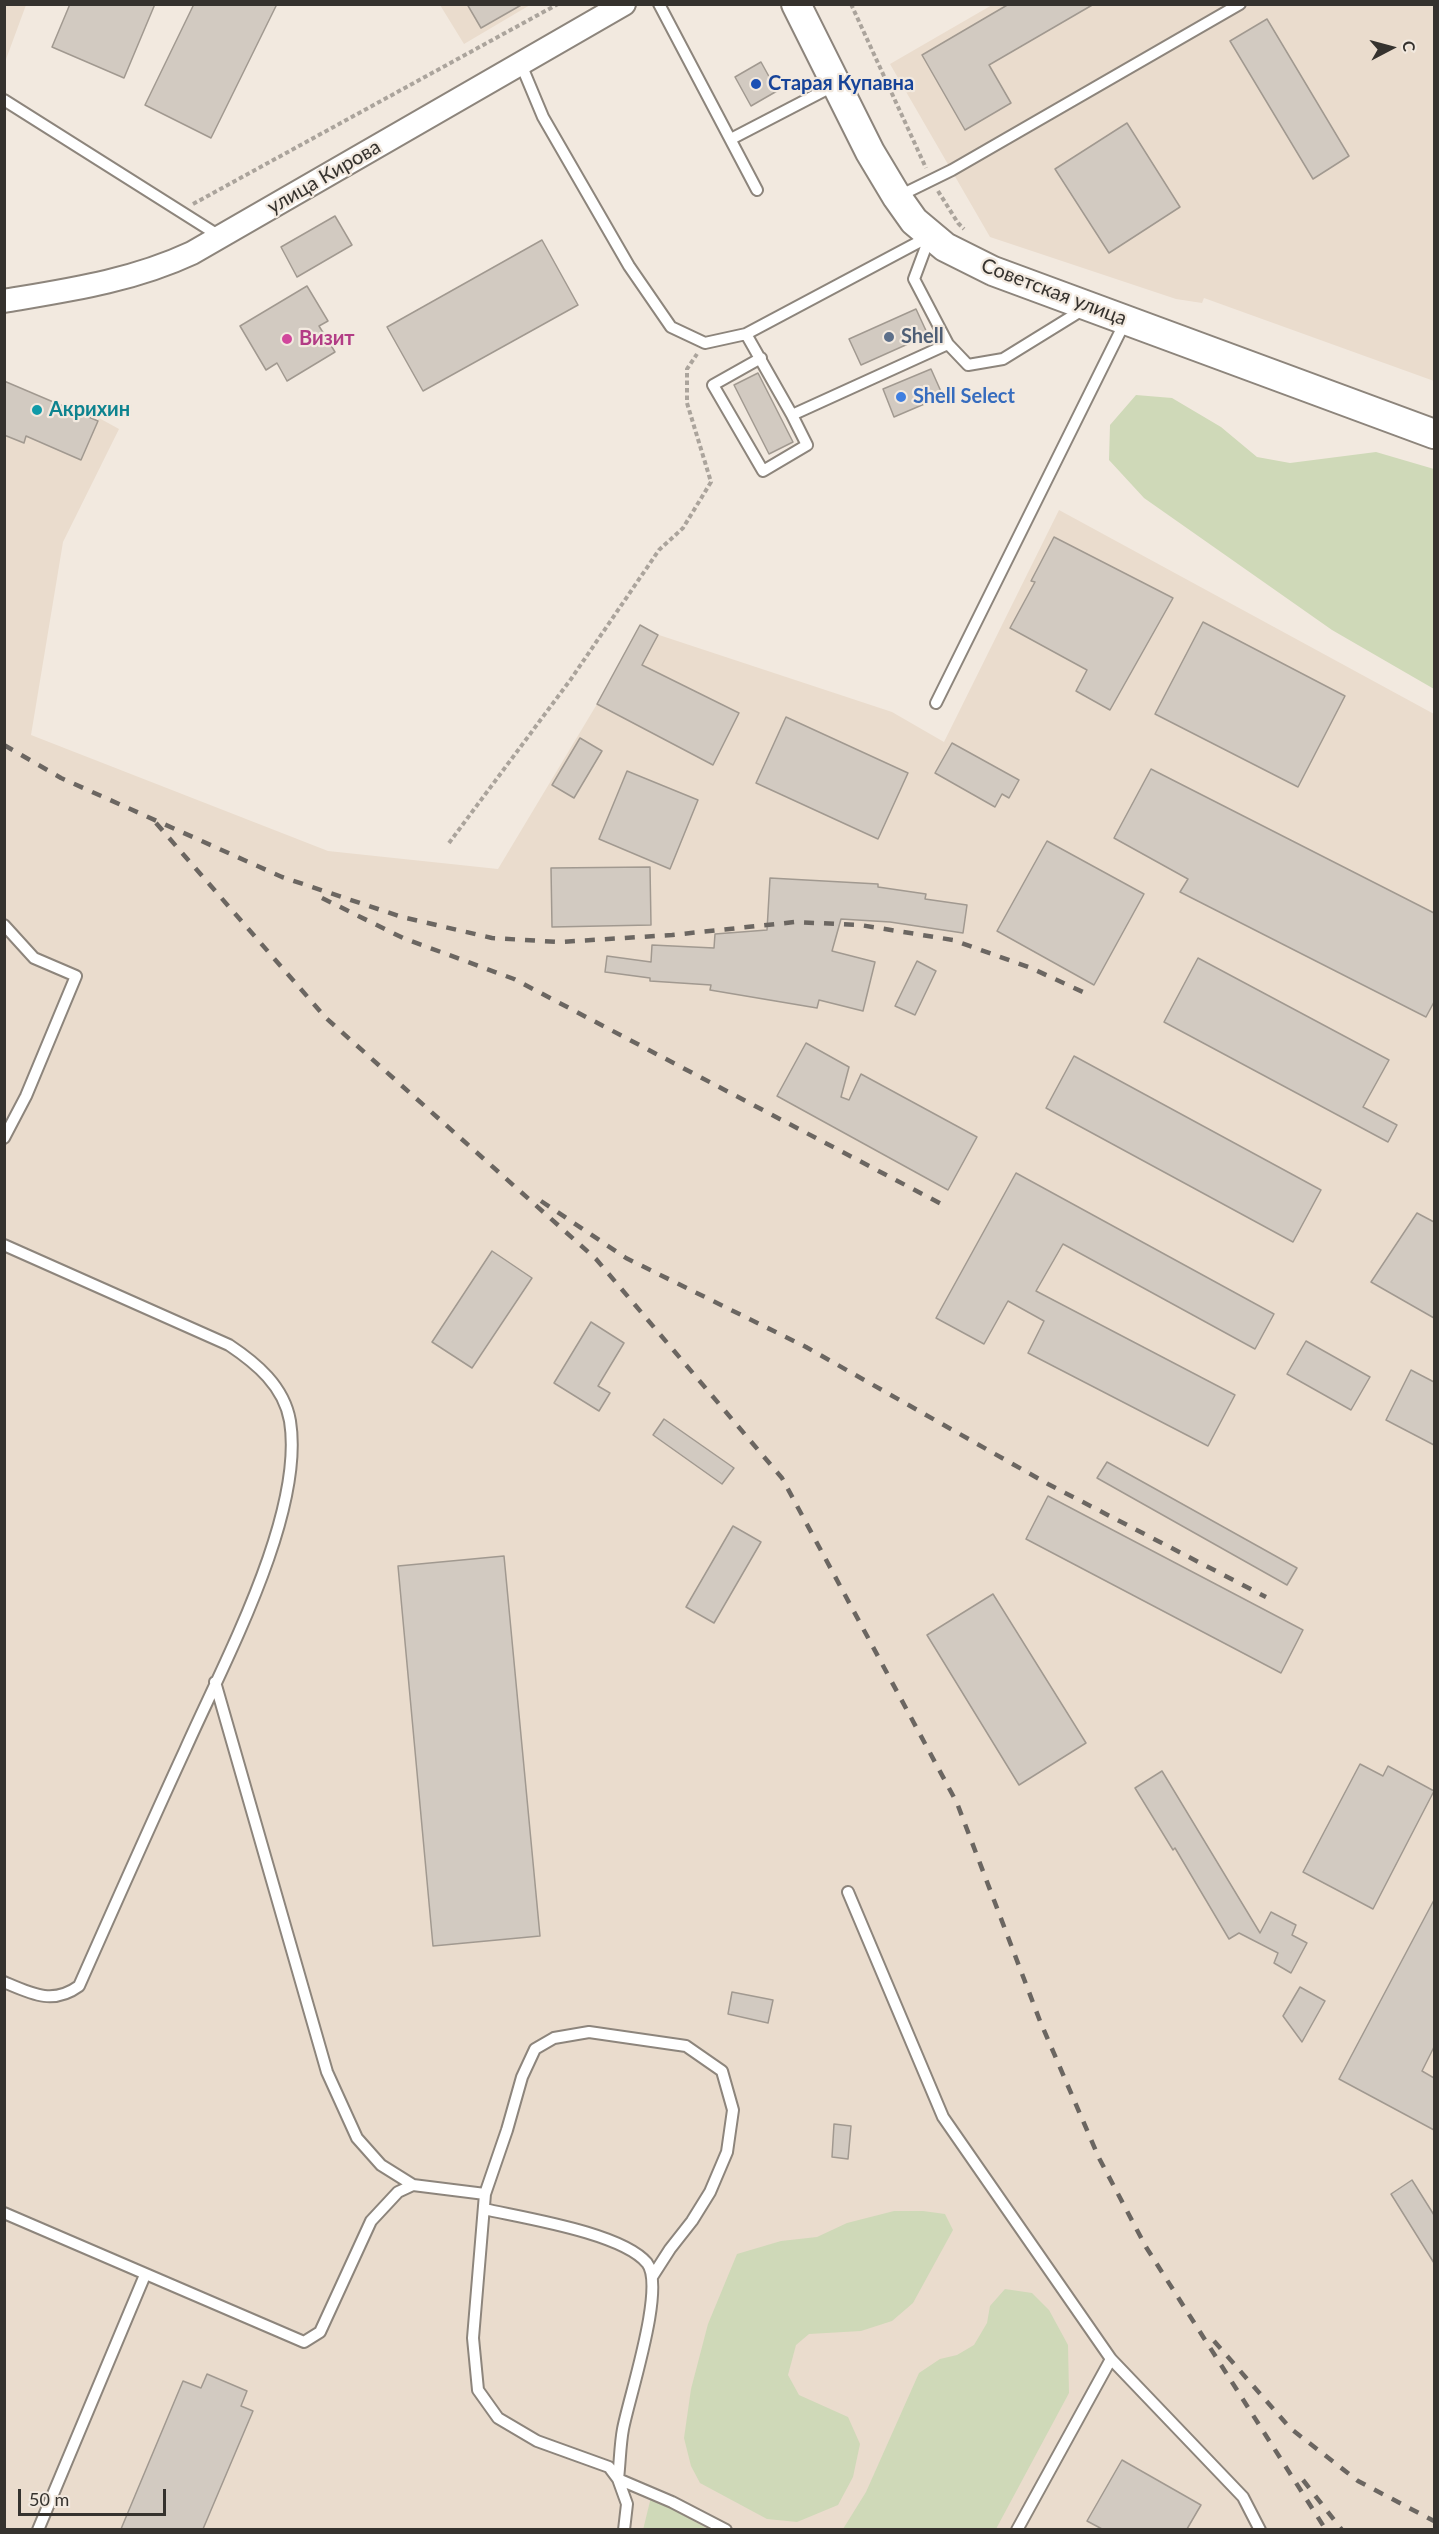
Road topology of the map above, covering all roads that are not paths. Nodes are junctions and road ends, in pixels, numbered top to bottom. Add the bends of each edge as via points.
1 (624, 4) edge
2 (659, 4) edge
3 (796, 4) edge
4 (1240, 4) edge
5 (520, 62) junction
6 (835, 85) junction
7 (4, 100) edge
8 (731, 140) junction
9 (757, 190) dead end
10 (897, 197) junction
11 (930, 236) junction
12 (221, 237) junction
13 (4, 301) edge
14 (1089, 306) junction
15 (1126, 320) junction
16 (746, 334) junction
17 (948, 344) junction
18 (761, 358) junction
19 (792, 416) junction
20 (1434, 434) edge
21 (936, 703) dead end
22 (4, 925) edge
23 (4, 1138) edge
24 (4, 1245) edge
25 (215, 1682) junction
26 (848, 1892) dead end
27 (4, 1982) edge
28 (413, 2185) junction
29 (486, 2194) junction
30 (484, 2209) junction
31 (4, 2213) edge
32 (146, 2275) junction
33 (652, 2277) junction
34 (1111, 2359) junction
35 (618, 2479) junction
36 (38, 2529) edge
37 (624, 2529) edge
38 (726, 2529) edge
39 (1017, 2529) edge
40 (1260, 2529) edge

1 - 5 street, улица Кирова
2 - 8 lane
3 - 6 street, Советская улица
4 - 10 lane
5 - 12 street, улица Кирова
5 - 16 lane via 543,117 629,266 671,327 705,343
6 - 8 lane
6 - 10 street, Советская улица
7 - 12 lane
8 - 9 lane
10 - 11 street, Советская улица
11 - 14 street, Советская улица via 993,270
11 - 16 lane
11 - 17 lane via 914,279
12 - 13 street, улица Кирова via 166,265 137,274
14 - 15 street, Советская улица
14 - 17 lane via 1003,359 968,365
15 - 20 street, Советская улица
15 - 21 lane
16 - 18 lane
17 - 19 lane
18 - 19 lane
18 - 19 lane via 713,385 763,471 807,445
22 - 23 lane via 34,957 76,976 26,1096
24 - 25 lane via 229,1345 257,1364 281,1395 290,1420 291,1463 283,1508 260,1583
25 - 27 lane via 80,1986 67,1995 47,1997
25 - 28 lane via 327,2072 357,2139 381,2165
26 - 34 lane via 944,2117
28 - 29 lane
28 - 32 lane via 398,2192 371,2222 320,2332 304,2342
29 - 30 lane
29 - 33 lane via 522,2077 535,2049 554,2038 589,2032 686,2046 722,2071 733,2109 727,2152 710,2192
30 - 33 lane via 591,2234 632,2250 648,2265
30 - 35 lane via 473,2338 478,2390 498,2418 537,2441 609,2467
31 - 32 lane
32 - 36 lane
33 - 35 lane via 651,2307 623,2429
34 - 39 lane
34 - 40 lane via 1243,2497
35 - 37 lane via 627,2504
35 - 38 lane

